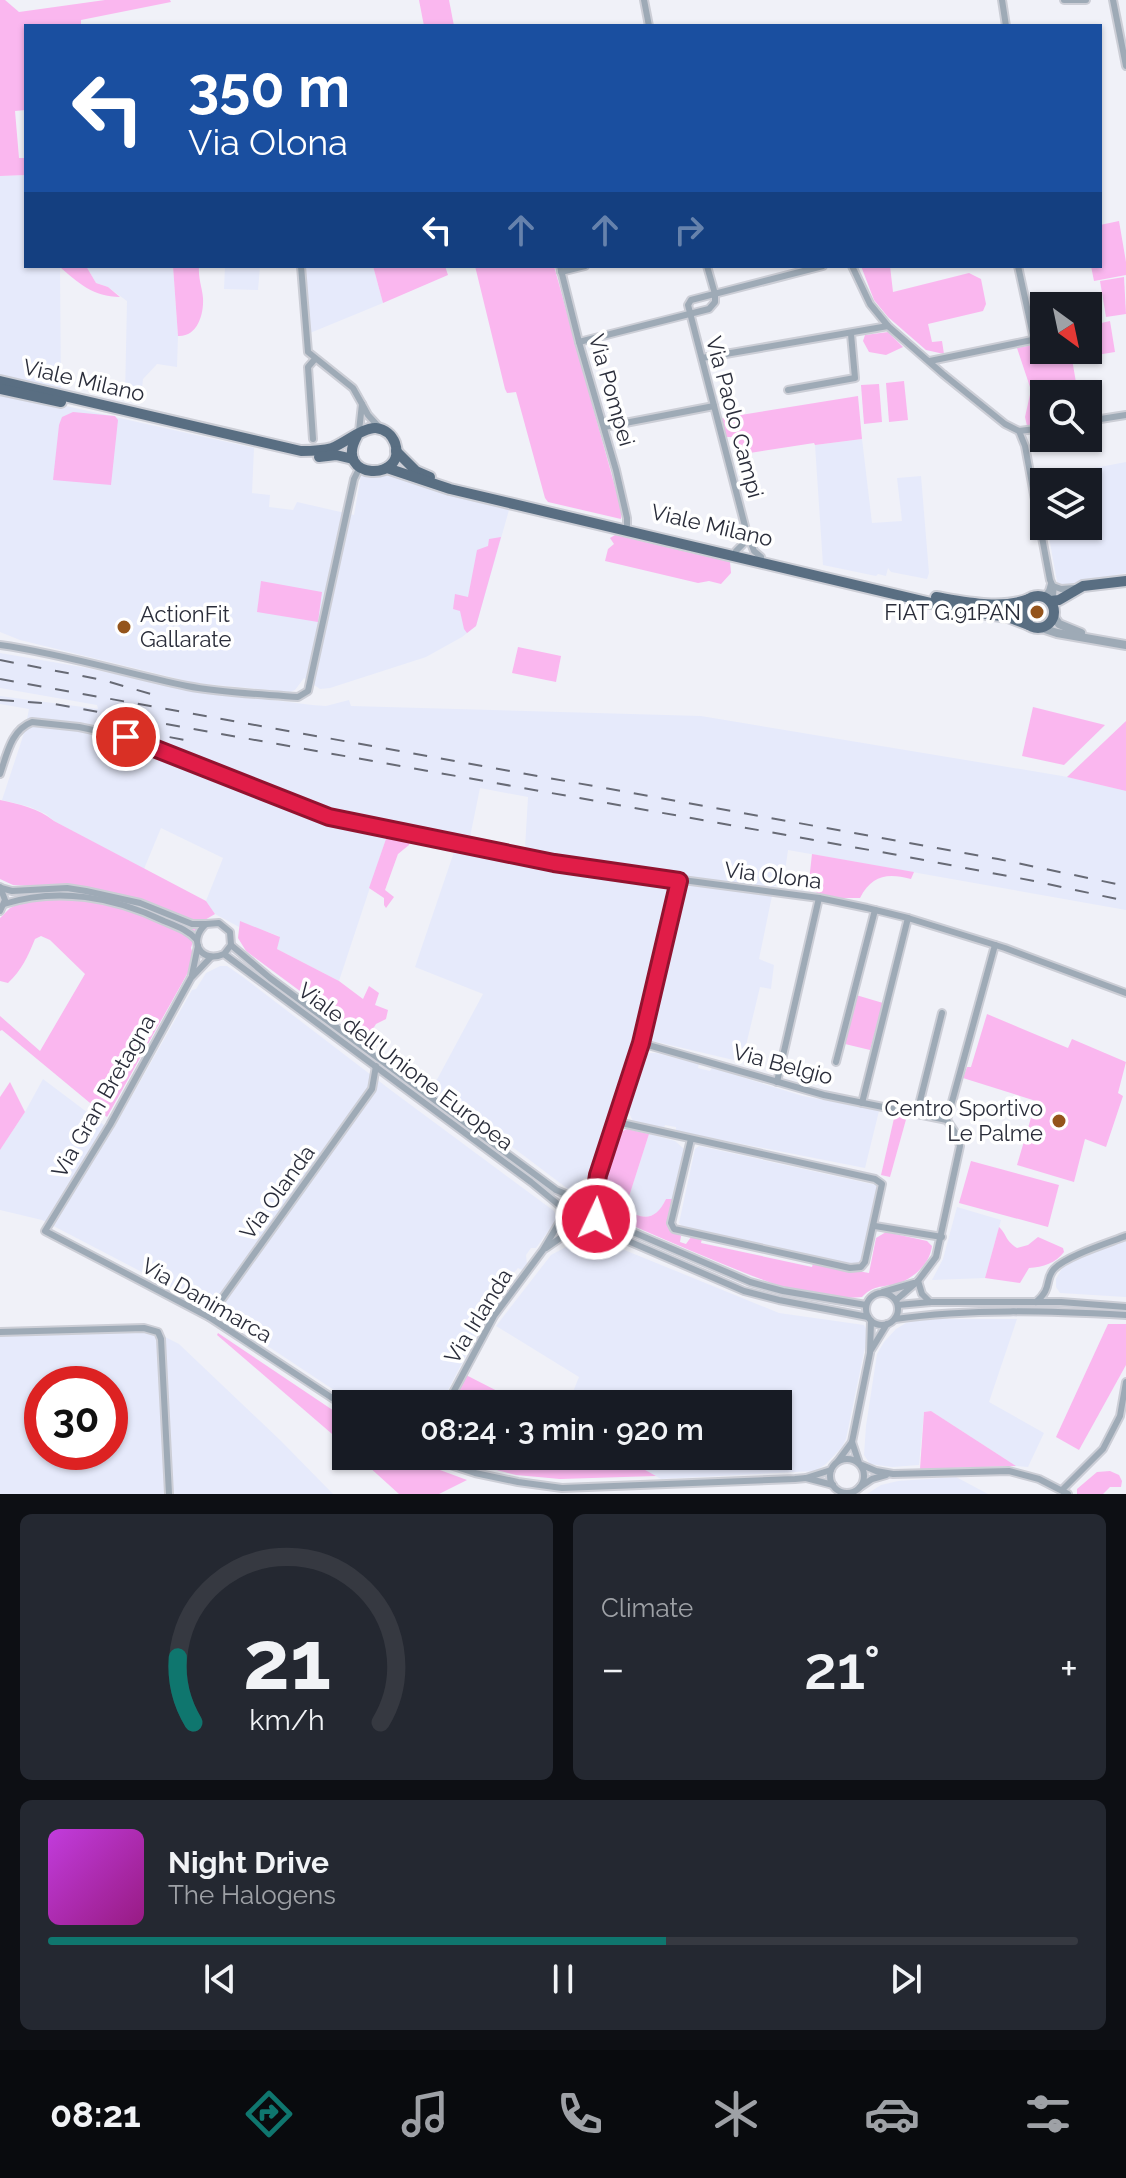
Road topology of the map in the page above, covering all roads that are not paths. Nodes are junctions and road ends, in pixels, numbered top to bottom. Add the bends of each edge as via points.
1 (644, 0) edge
2 (1002, 0) edge
3 (1064, 0) edge
4 (1086, 0) edge
5 (1113, 0) edge
6 (649, 24) edge
7 (1006, 24) edge
8 (1126, 66) edge
9 (301, 268) edge
10 (708, 268) edge
11 (815, 268) edge
12 (853, 268) edge
13 (1018, 268) edge
14 (560, 269) edge
15 (715, 294) junction
16 (689, 313) junction
17 (888, 326) junction
18 (851, 334) junction
19 (579, 342) junction
20 (702, 358) junction
21 (315, 359) junction
22 (930, 361) junction
23 (0, 381) edge
24 (0, 389) edge
25 (788, 390) dead end
26 (362, 404) junction
27 (714, 406) junction
28 (1126, 415) edge
29 (1102, 419) edge
30 (604, 427) junction
31 (382, 429) junction
32 (1030, 430) edge
33 (1019, 431) junction
34 (357, 436) junction
35 (313, 439) dead end
36 (396, 451) junction
37 (360, 466) junction
38 (387, 468) junction
39 (627, 525) junction
40 (746, 530) junction
41 (736, 551) junction
42 (761, 557) junction
43 (1126, 581) edge
44 (1052, 583) junction
45 (1101, 585) junction
46 (1079, 587) junction
47 (1029, 599) junction
48 (1051, 605) junction
49 (1029, 625) junction
50 (1042, 628) junction
51 (1089, 637) junction
52 (0, 645) edge
53 (1126, 645) edge
54 (0, 774) edge
55 (679, 881) junction
56 (1, 887) edge
57 (819, 898) junction
58 (4, 904) junction
59 (875, 910) junction
60 (0, 911) edge
61 (908, 918) junction
62 (206, 924) junction
63 (197, 943) junction
64 (231, 945) junction
65 (995, 945) junction
66 (224, 954) junction
67 (211, 957) junction
68 (191, 978) junction
69 (1126, 993) edge
70 (942, 1013) dead end
71 (641, 1043) junction
72 (836, 1062) dead end
73 (376, 1066) junction
74 (394, 1079) junction
75 (777, 1082) junction
76 (373, 1087) junction
77 (862, 1103) junction
78 (917, 1113) junction
79 (947, 1120) junction
80 (617, 1122) junction
81 (691, 1139) junction
82 (598, 1175) junction
83 (576, 1195) junction
84 (594, 1201) junction
85 (565, 1211) junction
86 (598, 1211) junction
87 (591, 1225) junction
88 (875, 1226) junction
89 (576, 1227) junction
90 (45, 1231) joint
91 (1126, 1236) edge
92 (942, 1237) junction
93 (543, 1250) junction
94 (918, 1281) junction
95 (1049, 1286) junction
96 (883, 1292) junction
97 (897, 1302) junction
98 (931, 1302) junction
99 (1036, 1302) junction
100 (1061, 1302) junction
101 (866, 1305) junction
102 (1126, 1307) edge
103 (1126, 1315) edge
104 (209, 1317) junction
105 (870, 1319) junction
106 (895, 1319) junction
107 (887, 1324) junction
108 (0, 1332) edge
109 (870, 1353) junction
110 (1126, 1382) edge
111 (454, 1390) edge
112 (332, 1398) edge
113 (1124, 1409) edge
114 (852, 1442) junction
115 (838, 1461) junction
116 (860, 1464) junction
117 (466, 1470) edge
118 (831, 1470) junction
119 (890, 1474) junction
120 (806, 1478) junction
121 (833, 1485) junction
122 (860, 1487) junction
123 (584, 1491) edge
124 (1065, 1492) edge
125 (169, 1494) edge

1 - 6 street
2 - 7 street
3 - 4 street
5 - 8 street
9 - 21 street via 306,342
10 - 15 street
11 - 15 street
12 - 17 street via 870,304
13 - 22 street via 1032,340
14 - 19 street, Via Pompei
15 - 16 street via 709,309
15 - 16 street via 691,300
16 - 19 street
16 - 20 street, Via Paolo Campi
17 - 18 street
17 - 22 street
18 - 20 street
18 - 25 street via 855,378
19 - 30 street, Via Pompei
20 - 27 street, Via Paolo Campi
21 - 26 street via 353,388
21 - 35 street via 308,367
22 - 33 street
23 - 34 main road, Viale Milano via 301,451 319,451
24 - 37 main road, Viale Milano via 295,455 336,455
26 - 31 street
26 - 34 street
27 - 30 street
27 - 40 street, Via Paolo Campi
28 - 29 street
30 - 39 street, Via Pompei
31 - 34 main road via 368,428
31 - 36 main road via 393,438
32 - 33 street
33 - 44 street
34 - 37 main road via 351,447
36 - 38 main road
36 - 39 main road, Viale Milano via 428,477
37 - 38 main road via 373,472
37 - 52 street via 308,691 298,697 192,687
38 - 49 main road, Viale Milano via 450,489
39 - 41 main road, Viale Milano
40 - 41 street, Via Paolo Campi
40 - 42 street, Via Paolo Campi
41 - 42 main road, Viale Milano
42 - 47 main road, Viale Milano via 959,601 1010,604
43 - 45 main road
44 - 46 street via 1061,589
44 - 48 street
45 - 46 main road
45 - 48 main road
46 - 48 main road
47 - 48 main road via 1034,596
47 - 49 main road via 1022,612
48 - 50 main road via 1049,624
48 - 51 street via 1059,624
49 - 50 main road
50 - 51 street
51 - 53 street
54 - 55 street, Via Olona via 12,740 25,724 79,727 126,737 329,817 554,863
55 - 57 street, Via Olona
55 - 71 street
56 - 58 street
56 - 62 street, Viale dell'Unione Europea via 101,893
57 - 59 street, Via Olona
57 - 75 street
58 - 60 street
58 - 63 street via 65,895 115,902 179,928
59 - 61 street, Via Olona
59 - 72 street
61 - 65 street, Via Olona
61 - 77 street
62 - 63 street
62 - 64 street, Viale dell'Unione Europea via 225,926
63 - 67 street
63 - 68 street, Via Gran Bretagna
64 - 66 street
64 - 83 street, Viale dell'Unione Europea via 556,1190
65 - 69 street, Via Olona
65 - 79 street
66 - 67 street
66 - 73 street, Viale dell'Unione Europea
67 - 68 street, Via Gran Bretagna
68 - 90 street, Via Gran Bretagna
70 - 78 street
71 - 75 street, Via Belgio
71 - 80 street
73 - 74 street, Viale dell'Unione Europea
73 - 76 street, Via Olanda
74 - 76 street
74 - 85 street, Viale dell'Unione Europea
75 - 77 street, Via Belgio
76 - 104 street, Via Olanda
77 - 78 street, Via Belgio
78 - 79 street, Via Belgio
79 - 92 street via 960,1146
80 - 81 street
80 - 82 street
81 - 88 street via 875,1179 882,1184
81 - 88 street via 671,1223 674,1229 850,1268 865,1262
82 - 83 street
82 - 84 street
83 - 84 street, Viale dell'Unione Europea
83 - 85 street
84 - 86 street
85 - 89 street, Viale dell'Unione Europea
85 - 93 street, Via Irlanda
86 - 87 street
86 - 101 street via 628,1230 750,1282
87 - 89 street
87 - 105 street via 744,1291
88 - 92 street
89 - 93 street, Via Irlanda
90 - 104 street, Via Danimarca
91 - 95 street via 1058,1265
92 - 94 street via 936,1257
93 - 111 street, Via Irlanda via 494,1316
94 - 96 street
94 - 97 street
94 - 98 street
95 - 99 street
95 - 100 street
96 - 97 street
96 - 101 street
97 - 98 street
97 - 106 street
98 - 99 street
99 - 100 street
100 - 102 street
101 - 105 street
103 - 106 street via 940,1312
104 - 112 street, Via Danimarca
105 - 107 street
105 - 109 street
106 - 107 street
107 - 109 street
108 - 125 street via 158,1332
109 - 114 street
110 - 113 street
113 - 124 street via 1103,1449
114 - 115 street
114 - 116 street
115 - 116 street via 847,1458
115 - 118 street
116 - 119 street
116 - 122 street
117 - 123 street
118 - 120 street
118 - 121 street
119 - 122 street
119 - 124 street via 1009,1471
120 - 121 street
120 - 123 street
121 - 122 street via 846,1493

